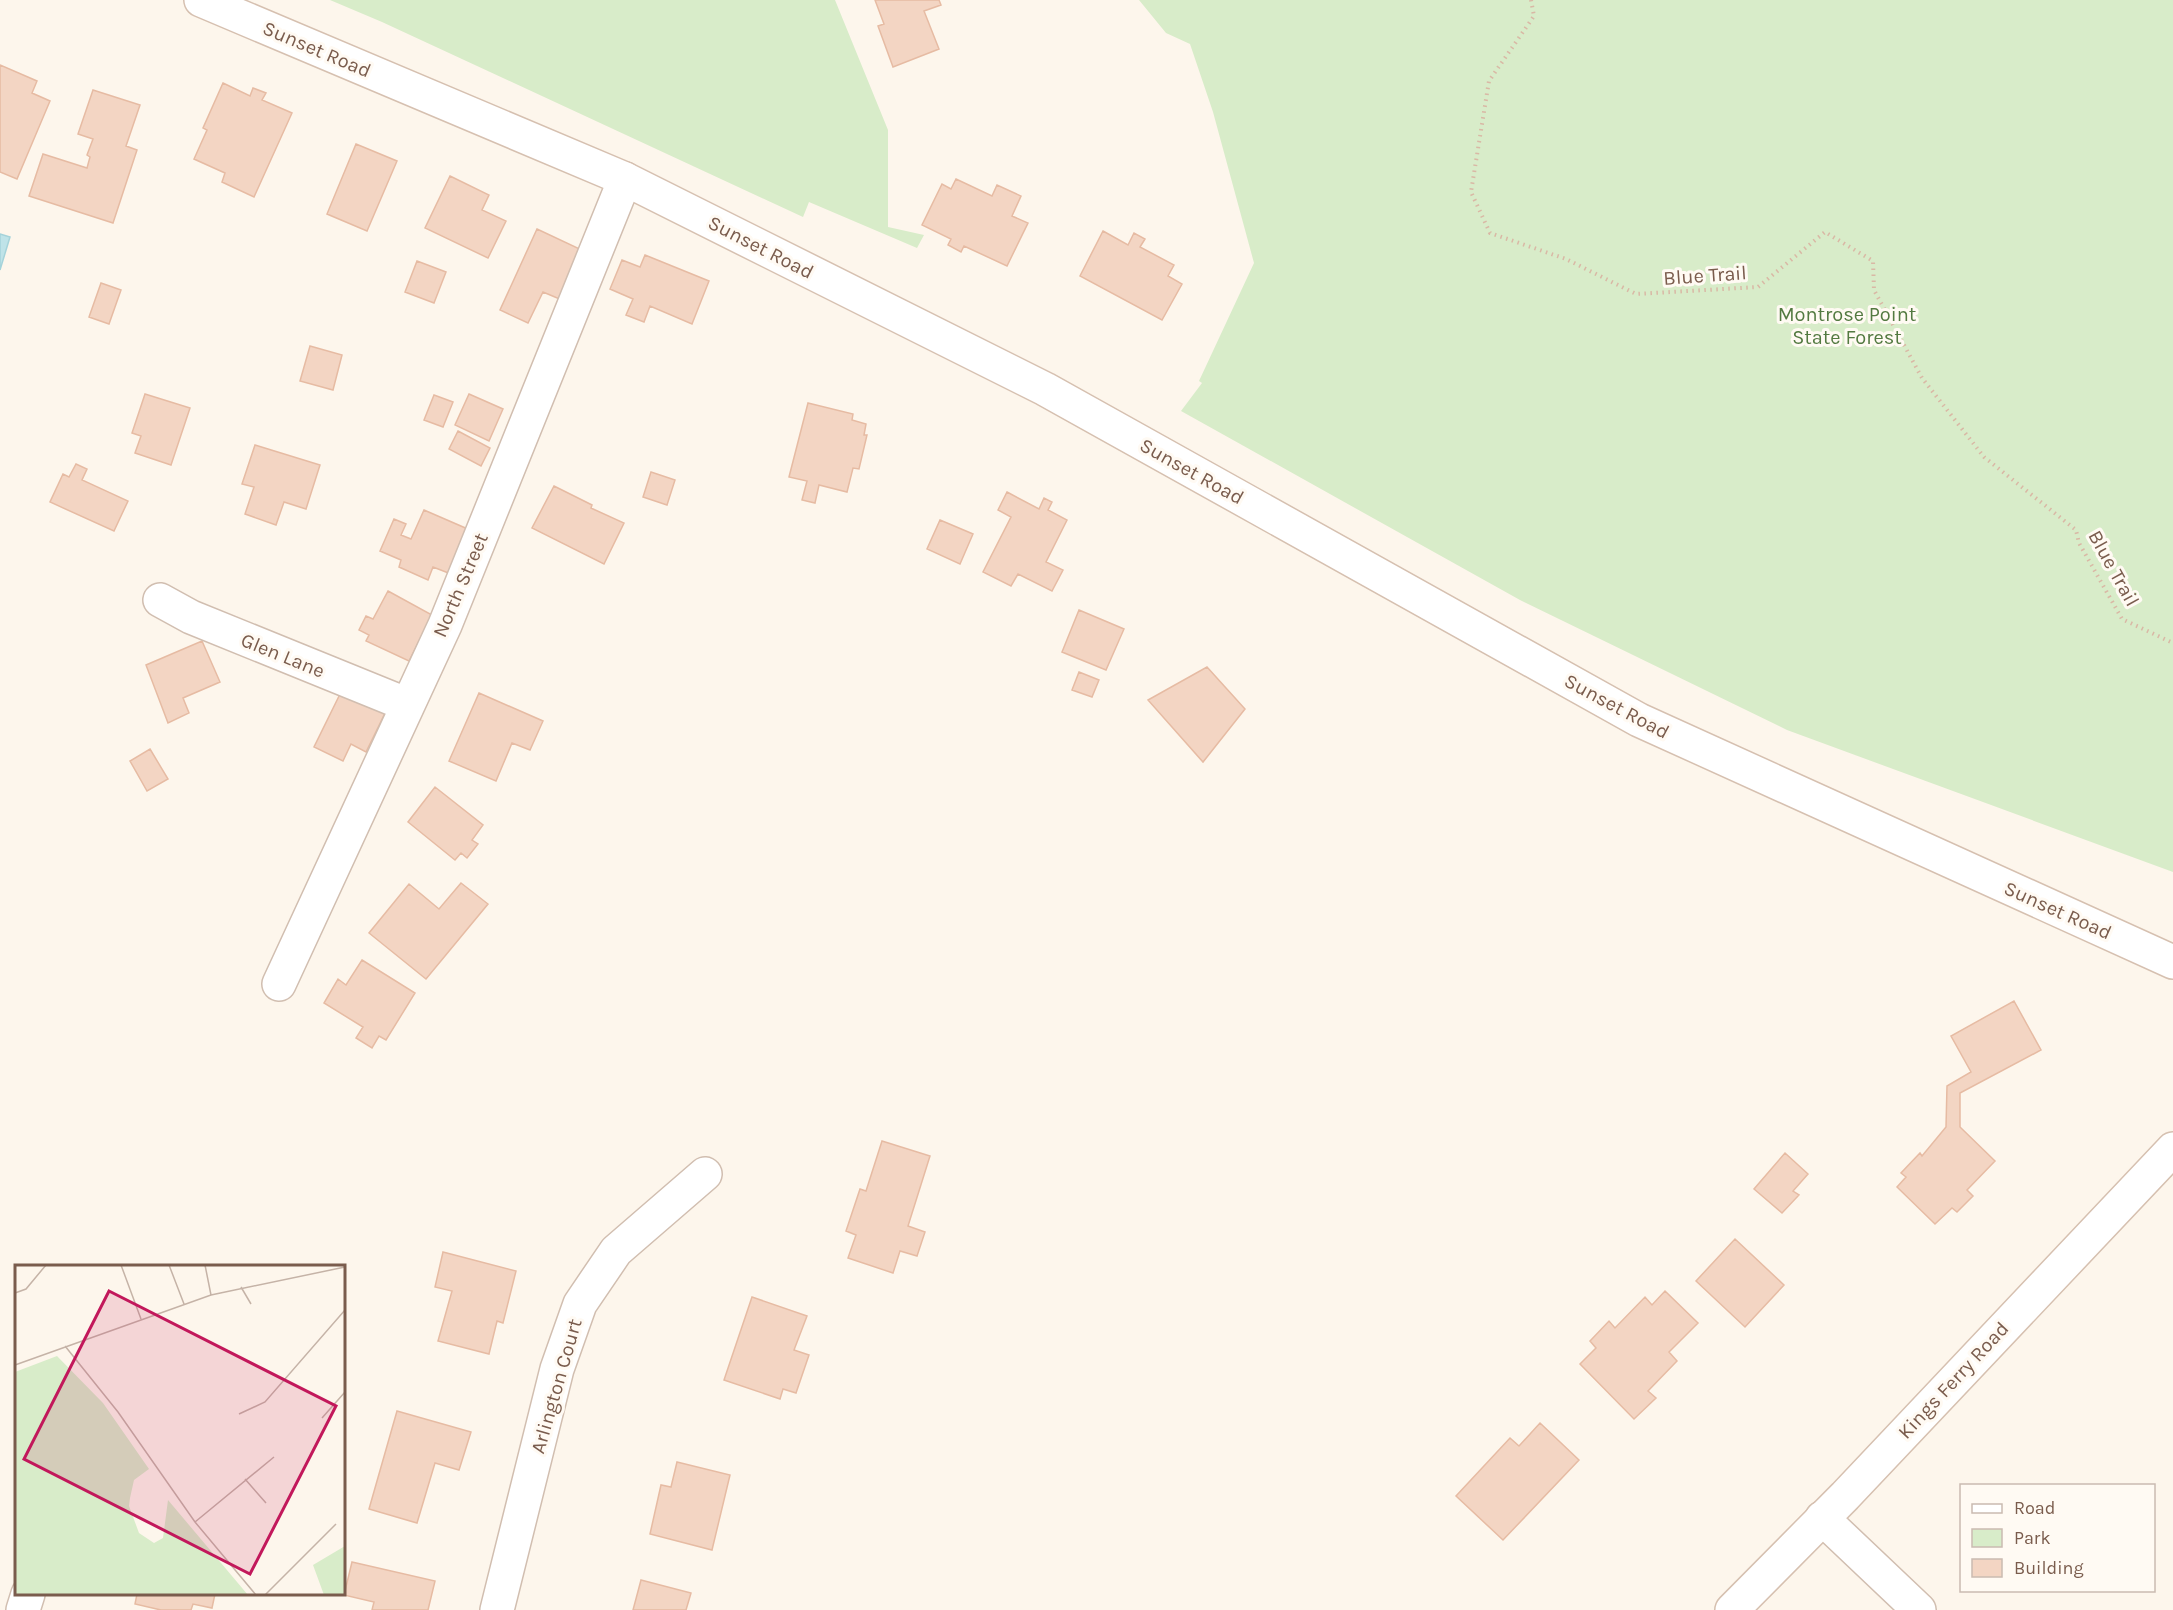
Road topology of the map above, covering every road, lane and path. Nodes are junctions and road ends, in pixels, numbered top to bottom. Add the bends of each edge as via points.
1 (201, 0) edge
2 (1531, 0) edge
3 (626, 179) junction
4 (160, 600) dead end
5 (2173, 643) edge
6 (408, 705) junction
7 (2173, 962) edge
8 (279, 984) dead end
9 (2173, 1149) edge
10 (705, 1174) dead end
11 (1822, 1518) junction
12 (27, 1595) edge
13 (23, 1610) edge
14 (497, 1610) edge
15 (1732, 1610) edge
16 (1919, 1610) edge

1 - 3 street, Sunset Road
2 - 5 path, Blue Trail via 1534,16 1489,81 1471,192 1490,233 1566,259 1636,294 1758,287 1825,232 1873,261 1874,290 1922,378 1984,457 2076,530 2079,543 2122,619
3 - 6 street, North Street via 445,626
3 - 7 street, Sunset Road via 1045,389 1639,720
4 - 6 street, Glen Lane via 191,617
6 - 8 street, North Street
9 - 11 street, Kings Ferry Road
10 - 14 street, Arlington Court via 616,1251 580,1304 557,1369
11 - 15 street, Kings Ferry Road
11 - 16 street
12 - 13 street

